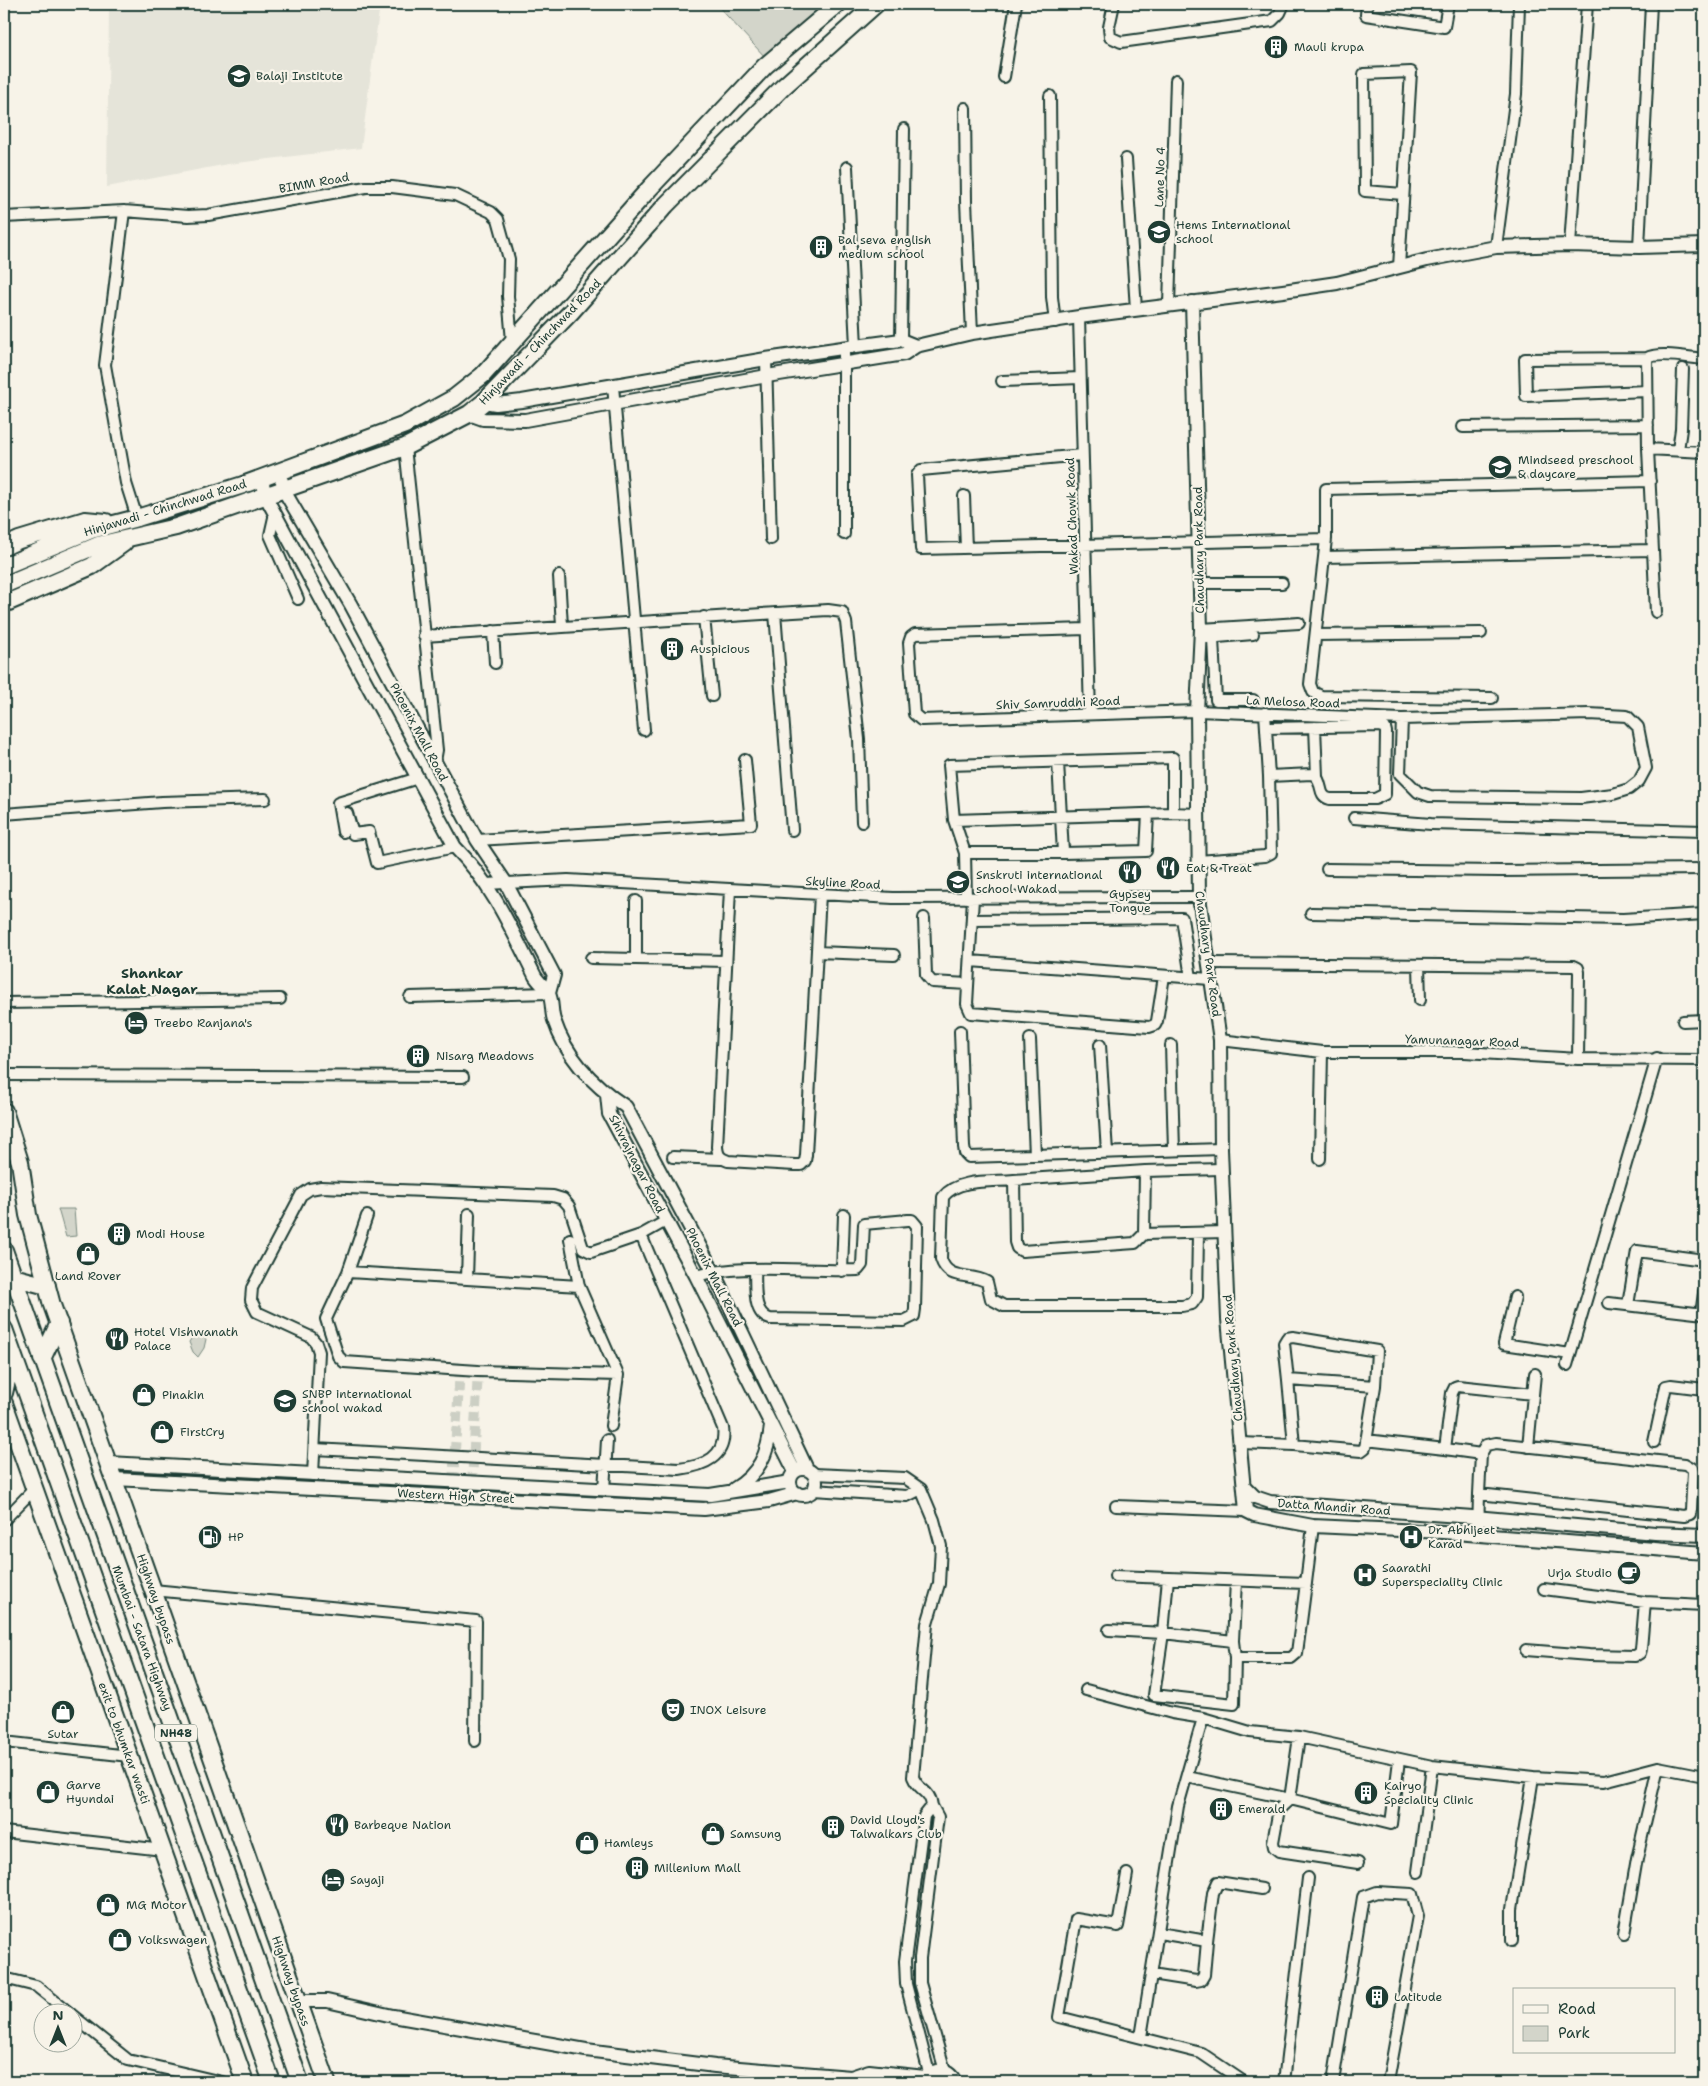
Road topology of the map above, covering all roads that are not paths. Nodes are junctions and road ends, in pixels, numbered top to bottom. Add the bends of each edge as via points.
1 (838, 4) edge
2 (876, 4) edge
3 (1016, 4) edge
4 (1114, 4) edge
5 (1284, 4) edge
6 (1368, 4) edge
7 (1448, 4) edge
8 (1519, 4) edge
9 (1587, 4) edge
10 (1651, 4) edge
11 (1004, 77) dead end
12 (1176, 80) dead end
13 (1050, 96) dead end
14 (965, 108) dead end
15 (904, 129) dead end
16 (1126, 159) dead end
17 (847, 167) dead end
18 (1403, 194) junction
19 (124, 210) junction
20 (4, 217) edge
21 (1570, 245) junction
22 (1704, 245) edge
23 (1496, 247) junction
24 (1639, 247) junction
25 (1399, 267) junction
26 (1192, 302) junction
27 (1169, 305) junction
28 (1136, 309) junction
29 (1079, 317) junction
30 (1055, 322) junction
31 (972, 334) junction
32 (901, 340) junction
33 (512, 342) junction
34 (850, 346) junction
35 (916, 346) junction
36 (1647, 358) junction
37 (766, 359) junction
38 (1704, 359) edge
39 (844, 363) junction
40 (1683, 369) dead end
41 (767, 376) junction
42 (1080, 378) junction
43 (1002, 381) dead end
44 (613, 386) junction
45 (1646, 390) junction
46 (484, 402) junction
47 (614, 403) junction
48 (469, 414) junction
49 (1648, 425) junction
50 (1463, 427) dead end
51 (405, 447) junction
52 (1648, 449) junction
53 (1678, 450) junction
54 (1704, 452) edge
55 (1082, 455) junction
56 (280, 472) junction
57 (261, 478) junction
58 (1650, 481) junction
59 (284, 489) junction
60 (265, 495) junction
61 (964, 496) dead end
62 (275, 513) junction
63 (137, 518) junction
64 (116, 522) junction
65 (844, 534) dead end
66 (136, 537) junction
67 (771, 539) dead end
68 (1326, 539) junction
69 (1199, 541) junction
70 (1085, 544) junction
71 (4, 547) edge
72 (966, 548) junction
73 (1653, 550) junction
74 (1324, 557) junction
75 (4, 566) edge
76 (559, 576) dead end
77 (1282, 582) dead end
78 (1200, 583) junction
79 (4, 585) edge
80 (298, 599) dead end
81 (4, 604) edge
82 (1656, 612) dead end
83 (775, 613) junction
84 (704, 617) junction
85 (633, 621) junction
86 (1299, 623) dead end
87 (562, 626) junction
88 (1087, 630) junction
89 (493, 631) junction
90 (1481, 633) dead end
91 (1253, 634) dead end
92 (1205, 635) junction
93 (1316, 635) junction
94 (424, 636) junction
95 (495, 663) dead end
96 (712, 696) dead end
97 (1492, 698) dead end
98 (1252, 700) dead end
99 (1197, 711) junction
100 (1265, 713) junction
101 (1090, 714) junction
102 (1402, 719) junction
103 (1315, 727) junction
104 (1266, 728) junction
105 (644, 730) dead end
106 (745, 760) dead end
107 (435, 761) junction
108 (1058, 762) junction
109 (1269, 776) junction
110 (1317, 776) junction
111 (418, 778) junction
112 (265, 798) dead end
113 (347, 813) dead end
114 (1173, 813) junction
115 (4, 814) edge
116 (1148, 814) junction
117 (1198, 814) junction
118 (1062, 816) junction
119 (1354, 818) dead end
120 (954, 820) junction
121 (862, 822) dead end
122 (792, 830) dead end
123 (1704, 831) edge
124 (343, 832) dead end
125 (477, 840) junction
126 (455, 847) junction
127 (965, 853) junction
128 (1063, 853) junction
129 (1198, 861) junction
130 (1327, 869) dead end
131 (1704, 869) edge
132 (483, 879) junction
133 (506, 883) junction
134 (730, 889) junction
135 (820, 894) junction
136 (1198, 897) junction
137 (969, 898) junction
138 (636, 901) dead end
139 (1311, 913) dead end
140 (1704, 914) edge
141 (924, 918) dead end
142 (972, 920) junction
143 (817, 952) junction
144 (894, 955) dead end
145 (592, 958) dead end
146 (636, 959) junction
147 (726, 961) junction
148 (970, 961) junction
149 (1209, 963) junction
150 (1419, 965) junction
151 (1164, 976) junction
152 (1191, 978) junction
153 (1210, 979) junction
154 (968, 984) junction
155 (549, 994) junction
156 (410, 996) dead end
157 (280, 999) dead end
158 (1420, 1000) dead end
159 (4, 1004) edge
160 (1704, 1020) edge
161 (1683, 1021) dead end
162 (960, 1031) dead end
163 (1030, 1039) dead end
164 (1220, 1040) junction
165 (1100, 1045) dead end
166 (1171, 1045) dead end
167 (1322, 1052) junction
168 (1658, 1058) junction
169 (1578, 1059) junction
170 (1704, 1060) edge
171 (4, 1074) edge
172 (463, 1077) dead end
173 (607, 1095) junction
174 (4, 1110) edge
175 (1221, 1149) junction
176 (1174, 1150) junction
177 (1107, 1152) junction
178 (1035, 1155) junction
179 (673, 1157) dead end
180 (722, 1159) junction
181 (1320, 1159) dead end
182 (1221, 1169) junction
183 (1145, 1171) junction
184 (1014, 1180) junction
185 (469, 1214) dead end
186 (844, 1215) dead end
187 (367, 1216) dead end
188 (666, 1221) junction
189 (1225, 1232) junction
190 (1198, 1233) junction
191 (1144, 1234) junction
192 (641, 1235) junction
193 (570, 1239) dead end
194 (4, 1250) edge
195 (1704, 1260) edge
196 (754, 1270) junction
197 (712, 1271) junction
198 (842, 1271) junction
199 (348, 1272) junction
200 (696, 1276) junction
201 (13, 1277) junction
202 (467, 1279) junction
203 (47, 1286) junction
204 (578, 1286) junction
205 (1704, 1293) edge
206 (1515, 1297) dead end
207 (1609, 1303) dead end
208 (1628, 1305) junction
209 (1703, 1314) edge
210 (59, 1323) junction
211 (4, 1329) edge
212 (1570, 1354) junction
213 (12, 1355) junction
214 (752, 1355) junction
215 (42, 1359) junction
216 (739, 1362) junction
217 (1567, 1365) dead end
218 (1535, 1374) dead end
219 (618, 1375) junction
220 (1288, 1380) junction
221 (1375, 1386) junction
222 (1704, 1389) edge
223 (4, 1393) edge
224 (1533, 1394) junction
225 (4, 1403) edge
226 (772, 1425) junction
227 (611, 1426) dead end
228 (607, 1440) dead end
229 (1366, 1440) junction
230 (1654, 1442) dead end
231 (1240, 1443) junction
232 (1294, 1445) junction
233 (1528, 1447) junction
234 (314, 1449) junction
235 (1445, 1449) junction
236 (1481, 1454) junction
237 (605, 1465) junction
238 (227, 1470) junction
239 (112, 1471) junction
240 (313, 1475) junction
241 (801, 1478) junction
242 (461, 1483) junction
243 (226, 1484) junction
244 (1244, 1486) junction
245 (34, 1489) junction
246 (579, 1489) junction
247 (921, 1489) junction
248 (604, 1490) junction
249 (813, 1490) joint
250 (728, 1493) junction
251 (1479, 1494) junction
252 (461, 1496) junction
253 (578, 1502) junction
254 (1116, 1506) dead end
255 (1246, 1511) junction
256 (1479, 1518) junction
257 (4, 1520) edge
258 (1313, 1526) junction
259 (1478, 1535) junction
260 (1704, 1535) edge
261 (1704, 1553) edge
262 (1115, 1576) dead end
263 (1168, 1578) junction
264 (1236, 1581) junction
265 (1306, 1583) junction
266 (1544, 1589) dead end
267 (153, 1590) junction
268 (1645, 1602) junction
269 (1704, 1605) edge
270 (1108, 1630) dead end
271 (1163, 1633) junction
272 (1233, 1641) junction
273 (1526, 1650) dead end
274 (1235, 1658) junction
275 (1086, 1690) dead end
276 (1204, 1718) junction
277 (1299, 1737) junction
278 (475, 1741) dead end
279 (4, 1742) edge
280 (129, 1756) junction
281 (1399, 1760) junction
282 (1432, 1766) junction
283 (1658, 1767) junction
284 (1704, 1776) edge
285 (1187, 1777) junction
286 (1533, 1777) junction
287 (1290, 1799) junction
288 (932, 1806) junction
289 (4, 1832) edge
290 (163, 1850) junction
291 (1358, 1863) dead end
292 (1418, 1872) dead end
293 (1127, 1874) dead end
294 (1308, 1878) dead end
295 (1262, 1889) dead end
296 (1159, 1933) junction
297 (1624, 1934) dead end
298 (1207, 1941) junction
299 (1512, 1941) dead end
300 (1152, 1974) junction
301 (4, 1978) edge
302 (298, 2001) junction
303 (59, 2004) edge
304 (82, 2022) edge
305 (1141, 2037) junction
306 (945, 2071) junction
307 (852, 2077) junction
308 (926, 2078) edge
309 (222, 2082) edge
310 (245, 2082) edge
311 (272, 2082) edge
312 (300, 2082) edge
313 (327, 2082) edge
314 (864, 2082) edge
315 (955, 2082) edge
316 (1244, 2082) edge
317 (1284, 2082) edge
318 (1333, 2082) edge
319 (1388, 2082) edge

1 - 33 main road, Hinjawadi - Chinchwad Road via 766,66
2 - 46 main road, Hinjawadi - Chinchwad Road via 783,87 666,205 571,312
3 - 11 street
4 - 5 street via 1110,37 1121,42 1272,21
6 - 7 street via 1366,15 1444,27
8 - 23 street via 1516,94
9 - 21 street
10 - 24 street
12 - 27 street, Lane No 4
13 - 30 street
14 - 31 street
15 - 32 street
16 - 28 street
17 - 34 street
18 - 18 street via 1411,72 1364,74 1365,191
18 - 25 street
19 - 20 street, BIMM Road
19 - 33 street, BIMM Road via 208,215 366,187 455,195 491,212 498,219 509,259
19 - 63 street via 105,365 126,483
21 - 23 street
21 - 24 street
22 - 24 street
23 - 25 street
25 - 26 street via 1337,283
26 - 27 street
26 - 69 street, Chaudhary Park Road
27 - 28 street
28 - 29 street
29 - 30 street
29 - 42 street, Wakad Chowk Road
30 - 31 street
31 - 35 street
32 - 34 street
32 - 35 street
33 - 56 main road, Hinjawadi - Chinchwad Road via 483,375 454,398 405,425
34 - 37 street
34 - 39 street
35 - 39 street via 904,354
36 - 38 street
36 - 45 street
36 - 45 street via 1525,359 1526,396
37 - 41 street
37 - 44 street
39 - 41 street
39 - 65 street
40 - 53 street
41 - 47 street
41 - 67 street
42 - 43 street
42 - 55 street, Wakad Chowk Road
44 - 46 street via 522,401
44 - 47 street
45 - 49 street
46 - 48 main road, Hinjawadi - Chinchwad Road
47 - 48 street via 525,420 483,419
47 - 85 street
48 - 51 main road, Hinjawadi - Chinchwad Road
49 - 50 street
49 - 52 street
51 - 59 main road, Hinjawadi - Chinchwad Road
51 - 94 street
52 - 53 street
52 - 58 street
53 - 54 street
55 - 70 street, Wakad Chowk Road
55 - 72 street via 921,470 917,475 921,549
56 - 57 main road, Hinjawadi - Chinchwad Road
56 - 59 street, Phoenix Mall Road
57 - 60 street, Phoenix Mall Road
57 - 63 main road, Hinjawadi - Chinchwad Road
58 - 68 street via 1326,489
58 - 73 street
59 - 60 main road, Hinjawadi - Chinchwad Road
59 - 107 street, Phoenix Mall Road
60 - 62 street, Phoenix Mall Road
60 - 66 main road, Hinjawadi - Chinchwad Road via 176,527
61 - 72 street
62 - 80 street via 270,535
62 - 111 street, Phoenix Mall Road
63 - 64 main road, Hinjawadi - Chinchwad Road
63 - 66 street
64 - 66 main road
64 - 71 main road via 85,520
64 - 75 main road, Hinjawadi - Chinchwad Road
66 - 79 main road, Hinjawadi - Chinchwad Road via 98,545
66 - 81 main road via 92,566
68 - 69 street
68 - 74 street
69 - 70 street
69 - 78 street, Chaudhary Park Road
70 - 72 street
70 - 88 street, Wakad Chowk Road
73 - 74 street
73 - 82 street
74 - 93 street
76 - 87 street
77 - 78 street
78 - 92 street, Chaudhary Park Road
83 - 84 street
83 - 121 street via 836,610 845,617 859,739
83 - 122 street
84 - 85 street
84 - 96 street
85 - 87 street
85 - 105 street
86 - 92 street
87 - 89 street
88 - 101 street, Wakad Chowk Road
88 - 101 street, Shiv Samruddhi Road via 915,634 909,643 914,714 921,720
89 - 94 street
89 - 95 street
90 - 93 street
91 - 92 street
92 - 98 street via 1216,700
92 - 99 street, Chaudhary Park Road
93 - 97 street via 1310,684 1313,692 1321,696
94 - 107 street via 437,750
99 - 100 street, La Melosa Road
99 - 101 street, Shiv Samruddhi Road
99 - 117 street, Chaudhary Park Road
100 - 102 street, La Melosa Road
100 - 104 street
102 - 102 street, La Melosa Road via 1589,714 1627,716 1638,727 1646,768 1639,781 1629,789 1613,794 1581,798 1430,796 1418,792 1400,774
103 - 104 street
103 - 110 street
103 - 110 street via 1379,726 1386,732 1385,794 1381,797 1325,798
104 - 109 street
106 - 125 street via 751,824
107 - 125 street, Phoenix Mall Road
108 - 114 street via 1173,758
108 - 118 street
108 - 120 street via 949,765
109 - 110 street
109 - 129 street via 1271,853
111 - 124 street via 338,803
111 - 126 street, Phoenix Mall Road
112 - 115 street
113 - 126 street via 353,834 369,832 377,864
114 - 116 street
114 - 117 street
116 - 118 street
116 - 128 street via 1146,851
117 - 129 street, Chaudhary Park Road
118 - 120 street
118 - 128 street
119 - 123 street via 1431,824
120 - 127 street
125 - 133 street, Phoenix Mall Road
126 - 132 street, Phoenix Mall Road
127 - 128 street
127 - 137 street
129 - 136 street, Chaudhary Park Road
130 - 131 street
132 - 133 street, Skyline Road
132 - 155 street via 520,942 536,979
133 - 134 street, Skyline Road via 568,880
133 - 155 street, Phoenix Mall Road via 554,975
134 - 135 street, Skyline Road
134 - 147 street
135 - 137 street, Skyline Road
135 - 143 street
136 - 137 street, Skyline Road
136 - 149 street, Chaudhary Park Road
137 - 142 street
138 - 146 street
139 - 140 street via 1623,919
141 - 154 street via 926,975 932,982
142 - 148 street
142 - 152 street via 1182,918
143 - 144 street
143 - 180 street via 805,1161 795,1165
145 - 146 street
146 - 147 street
147 - 180 street via 717,1147
148 - 151 street
148 - 154 street
149 - 150 street
149 - 153 street, Chaudhary Park Road
150 - 158 street
150 - 169 street via 1578,968
151 - 152 street
151 - 154 street via 1157,1021 1149,1027 971,1013
152 - 153 street
153 - 164 street, Chaudhary Park Road
155 - 156 street
155 - 173 street via 564,1044 584,1072
157 - 159 street
160 - 161 street
162 - 178 street via 965,1153 975,1158
163 - 178 street
164 - 167 street, Yamunanagar Road
164 - 175 street, Chaudhary Park Road
165 - 177 street
166 - 176 street
167 - 169 street, Yamunanagar Road via 1465,1052
167 - 181 street
168 - 169 street, Yamunanagar Road
168 - 170 street, Yamunanagar Road
168 - 212 street
171 - 172 street
173 - 188 street, Shivrajnagar Road via 609,1114
173 - 197 street, Phoenix Mall Road via 626,1107
174 - 203 main road, Highway bypass via 20,1162 28,1215
175 - 176 street
175 - 182 street, Chaudhary Park Road
176 - 177 street
177 - 178 street
179 - 180 street
182 - 183 street
182 - 189 street, Chaudhary Park Road
183 - 184 street
183 - 191 street
184 - 190 street via 960,1184 943,1197 941,1259 944,1268 953,1274 981,1278 987,1282 994,1303 1004,1306 1192,1304 1197,1297
184 - 191 street via 1015,1242 1022,1251 1135,1243
185 - 202 street
186 - 198 street
187 - 199 street
188 - 192 street
188 - 200 street, Shivrajnagar Road
189 - 190 street
189 - 231 street, Chaudhary Park Road via 1228,1319
190 - 191 street
192 - 234 street via 586,1252 569,1206 563,1199 553,1196 310,1189 301,1195 252,1288 251,1300 257,1312 310,1337 320,1352
192 - 237 street via 725,1438 712,1460 691,1468
193 - 204 street
194 - 201 main road, Mumbai - Satara Highway / NH48
195 - 208 street via 1637,1251
196 - 197 street
196 - 198 street
196 - 198 street via 758,1310 764,1318 904,1321 914,1316 915,1309 917,1226 908,1220 864,1224 862,1267
197 - 200 street
197 - 214 street, Phoenix Mall Road
199 - 202 street
199 - 219 street via 326,1319 338,1356 344,1362 478,1371
200 - 216 street, Phoenix Mall Road
201 - 203 main road
201 - 215 main road, Mumbai - Satara Highway / NH48
202 - 204 street
203 - 210 main road, Highway bypass
204 - 219 street
205 - 209 street
206 - 212 street via 1504,1344
207 - 208 street
208 - 209 street
210 - 215 main road
210 - 239 main road, Highway bypass
211 - 213 main road, NH48
212 - 217 street
213 - 223 main road
213 - 311 main road, NH48
214 - 216 street
214 - 241 street, Phoenix Mall Road
215 - 312 main road, Mumbai - Satara Highway / NH48
216 - 226 street, Phoenix Mall Road
218 - 224 street
219 - 227 street
220 - 221 street
220 - 221 street via 1284,1343 1292,1337 1376,1351
220 - 232 street
221 - 229 street
222 - 230 street via 1666,1386
224 - 233 street
224 - 235 street via 1455,1387
225 - 245 main road, exit to bhumkar wasti
226 - 241 street, Phoenix Mall Road
226 - 250 street via 764,1460 745,1483
228 - 237 street
229 - 232 street via 1361,1451
229 - 235 street
231 - 232 street
231 - 244 street, Chaudhary Park Road
233 - 236 street via 1491,1443
233 - 251 street via 1689,1466 1693,1472 1690,1514 1684,1516
234 - 237 street
234 - 240 street
235 - 236 street
236 - 251 street
237 - 248 street
238 - 239 street, Western High Street
238 - 240 street, Western High Street
238 - 243 street
239 - 243 street, Western High Street
239 - 267 main road, Highway bypass
240 - 242 street, Western High Street
241 - 247 street via 905,1478
241 - 249 street via 805,1494
241 - 250 street, Western High Street
241 - 253 street, Western High Street via 769,1502 709,1508
242 - 246 street, Western High Street
242 - 252 street
243 - 252 street, Western High Street
244 - 255 street
244 - 256 street, Datta Mandir Road via 1255,1497 1270,1502
245 - 257 street
245 - 280 main road, exit to bhumkar wasti
246 - 248 street, Western High Street
246 - 253 street
247 - 249 street via 907,1496
247 - 288 street via 941,1546 939,1584 927,1624 913,1777 916,1785 928,1793
248 - 250 street, Western High Street
251 - 256 street
252 - 253 street, Western High Street
254 - 255 street
255 - 258 street, Datta Mandir Road
256 - 259 street
256 - 260 street, Datta Mandir Road
258 - 259 street, Datta Mandir Road
258 - 265 street
259 - 261 street, Datta Mandir Road
262 - 263 street
263 - 264 street
263 - 271 street
264 - 265 street
264 - 272 street
265 - 274 street via 1296,1654 1291,1658
266 - 268 street
267 - 278 street via 476,1621
267 - 302 main road, Highway bypass
268 - 269 street
268 - 273 street via 1640,1654 1589,1655
270 - 271 street
271 - 272 street
271 - 274 street via 1154,1695 1234,1704
272 - 274 street
275 - 276 street via 1172,1713
276 - 277 street via 1250,1732
276 - 285 street
277 - 281 street
277 - 287 street
279 - 280 street
280 - 290 main road, exit to bhumkar wasti
281 - 282 street
281 - 287 street via 1391,1824
282 - 286 street
282 - 292 street
283 - 284 street
283 - 286 street via 1604,1781
283 - 297 street via 1636,1858
285 - 287 street
285 - 296 street via 1178,1806
286 - 299 street via 1512,1909
287 - 291 street via 1279,1809 1274,1847 1279,1851
288 - 306 street via 938,1817 920,1958 920,1983
288 - 308 street via 924,1816 905,1961 906,1984
289 - 290 street
290 - 310 main road, exit to bhumkar wasti
293 - 305 street via 1118,1926 1076,1919 1059,2017
294 - 317 street
295 - 298 street via 1218,1882
296 - 298 street
296 - 300 street
298 - 300 street via 1201,1980 1186,1981
300 - 305 street
301 - 303 street via 36,1986
302 - 307 street via 327,2001 586,2050 715,2066
302 - 313 main road, Highway bypass
304 - 309 street via 128,2060
305 - 316 street via 1202,2053
306 - 308 street via 940,2070
306 - 315 street
307 - 308 street via 869,2071
307 - 314 street
318 - 319 street via 1363,1897 1377,1892 1412,1894 1418,1916

